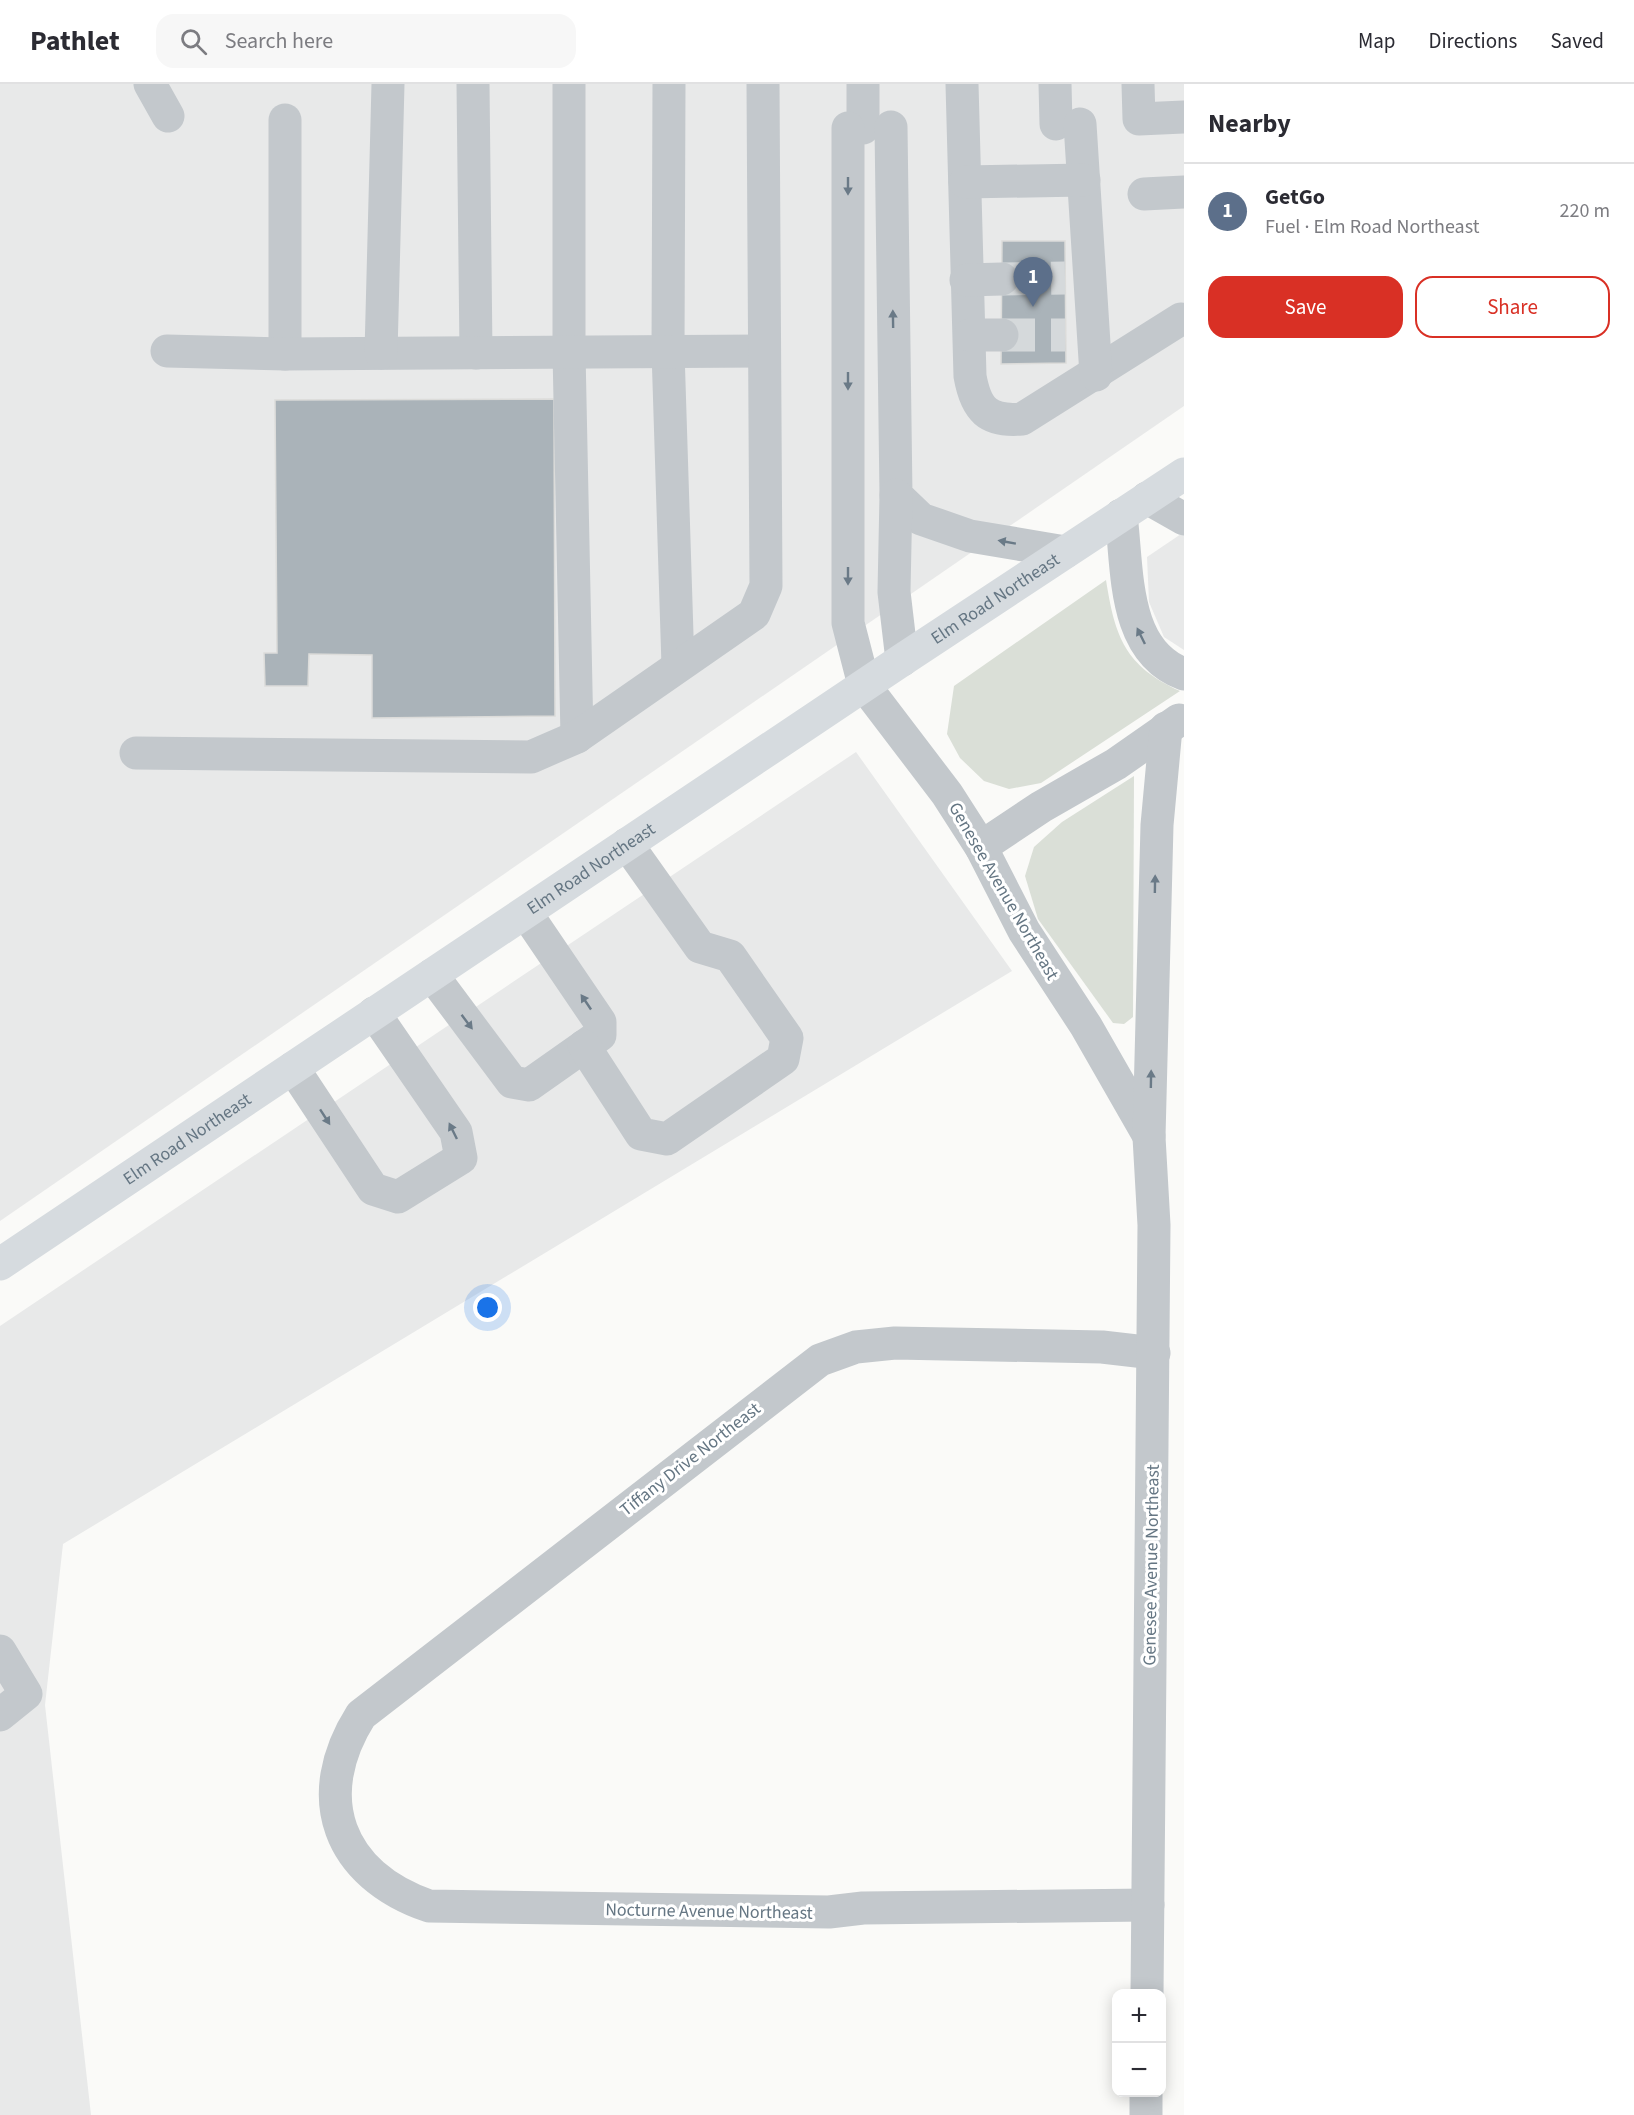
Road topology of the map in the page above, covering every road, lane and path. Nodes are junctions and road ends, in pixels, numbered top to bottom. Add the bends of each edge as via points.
1 (150, 84) edge
2 (388, 84) edge
3 (473, 84) edge
4 (569, 84) edge
5 (669, 84) edge
6 (763, 84) edge
7 (863, 84) edge
8 (962, 84) edge
9 (1055, 84) edge
10 (1138, 84) edge
11 (168, 116) dead end
12 (1184, 117) edge
13 (285, 120) dead end
14 (867, 128) junction
15 (1084, 180) junction
16 (965, 182) junction
17 (1184, 192) edge
18 (1144, 194) dead end
19 (1002, 279) tunnel mouth
20 (966, 280) junction
21 (1181, 319) dead end
22 (970, 335) junction
23 (1002, 335) tunnel mouth
24 (167, 351) dead end
25 (668, 351) junction
26 (764, 351) junction
27 (476, 352) junction
28 (570, 352) junction
29 (381, 353) junction
30 (285, 354) junction
31 (1096, 375) junction
32 (1184, 474) edge
33 (896, 495) junction
34 (1134, 506) junction
35 (1184, 519) edge
36 (1065, 552) junction
37 (902, 660) junction
38 (678, 666) junction
39 (1184, 674) edge
40 (864, 685) junction
41 (1175, 723) edge
42 (577, 737) junction
43 (136, 753) dead end
44 (627, 844) junction
45 (981, 847) junction
46 (526, 913) junction
47 (432, 975) junction
48 (374, 1013) junction
49 (584, 1046) junction
50 (293, 1068) junction
51 (1149, 1137) junction
52 (0, 1264) edge
53 (1154, 1353) junction
54 (0, 1651) edge
55 (0, 1715) edge
56 (334, 1793) joint
57 (1148, 1905) junction
58 (1147, 1989) edge
59 (1146, 2097) edge
60 (1146, 2115) edge

1 - 11 street
2 - 29 street
3 - 27 street
4 - 28 street
5 - 25 street
6 - 26 street
7 - 14 street
8 - 16 street
9 - 15 street
10 - 12 street via 1139,119
13 - 30 street
33 -> 14 street
14 -> 40 street via 849,623
15 - 16 street
15 - 31 street via 1077,278 1079,335
16 - 20 street
17 - 18 street
19 - 20 street
20 - 22 street
21 - 31 street
22 - 23 street
22 - 31 street via 973,396 986,412 1001,421 1022,419
24 - 30 street
25 - 26 street
25 - 28 street
25 - 38 street
26 - 38 street via 766,586 754,614
27 - 28 street
27 - 29 street
28 - 42 street
29 - 30 street
32 - 34 main road, Elm Road Northeast
36 -> 33 street via 970,536 921,519
33 - 37 street via 894,592
34 - 35 street
34 - 36 main road, Elm Road Northeast
39 -> 34 street via 1162,662 1146,645 1135,623
36 - 37 main road, Elm Road Northeast
37 - 40 main road, Elm Road Northeast
38 - 42 street
40 - 44 main road, Elm Road Northeast
40 - 45 street, Genesee Avenue Northeast via 947,794
41 - 45 street
51 -> 41 street, Genesee Avenue Northeast via 1157,825
42 - 43 street via 531,757
44 - 46 main road, Elm Road Northeast
44 - 49 street via 700,947 730,956 787,1038 783,1059 667,1139 641,1134
45 - 51 street, Genesee Avenue Northeast via 1024,931 1086,1026
46 - 47 main road, Elm Road Northeast
49 -> 46 street via 600,1035 600,1022
47 - 48 main road, Elm Road Northeast
47 -> 49 street via 512,1082 529,1085
48 - 50 main road, Elm Road Northeast
50 -> 48 street via 373,1189 398,1197 461,1158 456,1132
50 - 52 main road, Elm Road Northeast
51 - 53 street, Genesee Avenue Northeast
53 - 56 street, Tiffany Drive Northeast via 1102,1347 895,1343 856,1347 820,1360 361,1715 338,1764
53 - 57 street, Genesee Avenue Northeast
54 - 55 street via 26,1694
56 - 57 street, Nocturne Avenue Northeast via 348,1846 371,1875 403,1898 429,1906 829,1912 863,1908
57 - 58 street, Genesee Avenue Northeast
59 - 60 street

